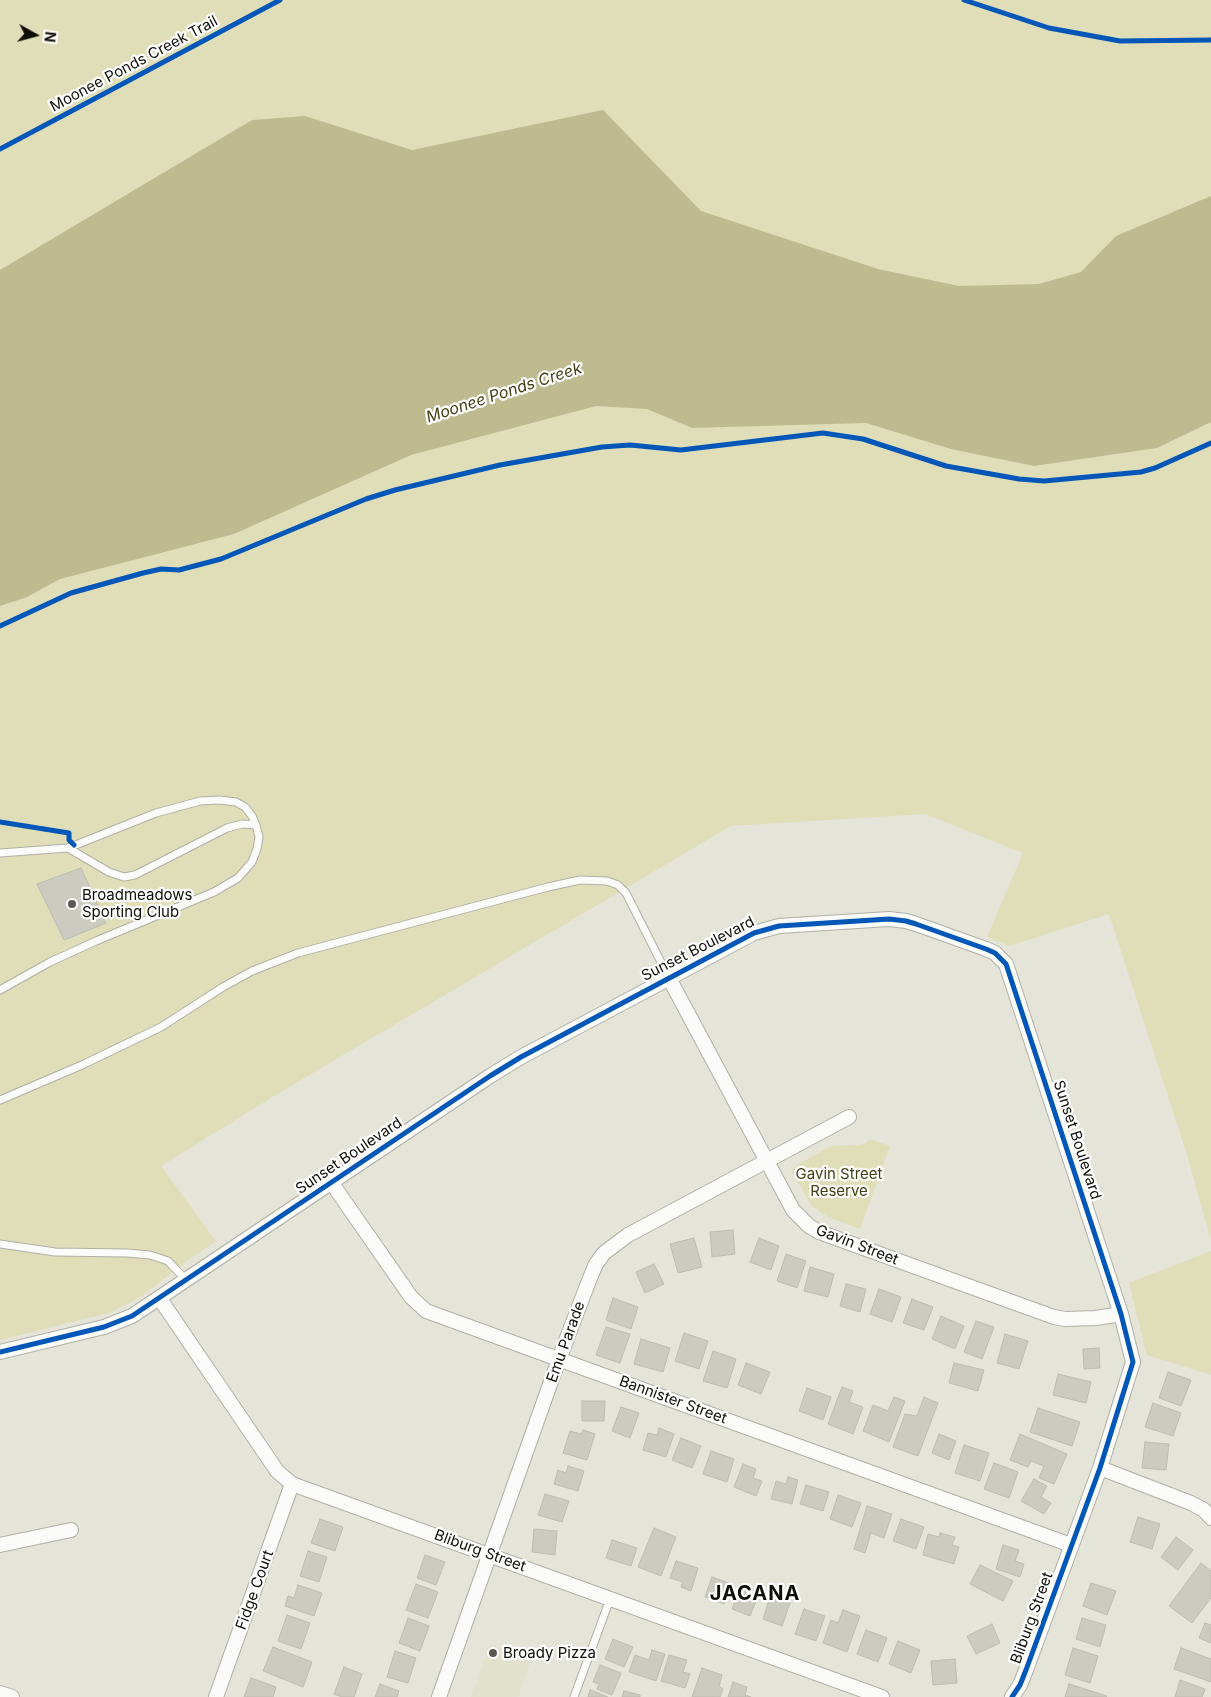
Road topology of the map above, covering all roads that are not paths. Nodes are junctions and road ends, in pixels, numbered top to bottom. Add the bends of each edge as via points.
1 (256, 824) junction
2 (68, 848) junction
3 (0, 853) edge
4 (669, 978) junction
5 (0, 990) edge
6 (0, 1100) edge
7 (849, 1117) dead end
8 (768, 1162) junction
9 (331, 1182) junction
10 (0, 1244) edge
11 (186, 1281) junction
12 (160, 1299) junction
13 (1121, 1314) junction
14 (0, 1352) edge
15 (560, 1359) junction
16 (1100, 1468) junction
17 (292, 1484) junction
18 (1211, 1518) edge
19 (71, 1530) dead end
20 (0, 1544) edge
21 (1071, 1545) junction
22 (490, 1555) junction
23 (610, 1599) junction
24 (0, 1693) edge
25 (12, 1697) edge
26 (216, 1697) edge
27 (439, 1697) edge
28 (574, 1697) edge
29 (882, 1697) edge
30 (1012, 1697) edge

1 - 2 lane via 245,808 236,802 200,801 156,813
1 - 2 lane via 227,828 135,875 124,877
1 - 5 lane via 258,849 238,878 214,892 96,940
2 - 3 lane
4 - 6 lane via 626,893 607,881 580,880 298,952 252,971 161,1027
4 - 8 street, Gavin Street
4 - 9 street, Sunset Boulevard via 506,1066
4 - 13 street, Sunset Boulevard via 754,933 779,926 897,920 995,953 1009,972
7 - 8 street, Emu Parade
8 - 13 street, Gavin Street via 793,1210 819,1232 1054,1317 1086,1319
8 - 15 street, Emu Parade via 612,1245 596,1264
9 - 11 street, Sunset Boulevard
9 - 15 street, Bannister Street via 419,1306
10 - 11 lane via 55,1252 150,1255 168,1261
11 - 12 street, Sunset Boulevard
12 - 14 street, Sunset Boulevard via 132,1316 104,1327
12 - 17 street, Bliburg Street via 277,1471
13 - 16 street, Sunset Boulevard via 1133,1362
15 - 21 street, Bannister Street
15 - 22 street, Emu Parade
16 - 18 street via 1191,1503
16 - 21 street, Sunset Boulevard
17 - 22 street, Bliburg Street
17 - 26 street, Fidge Court
19 - 20 street
21 - 30 street, Bliburg Street via 1026,1670
22 - 23 street, Bliburg Street
22 - 27 street, Emu Parade
23 - 28 lane
23 - 29 street, Bliburg Street
24 - 25 street

